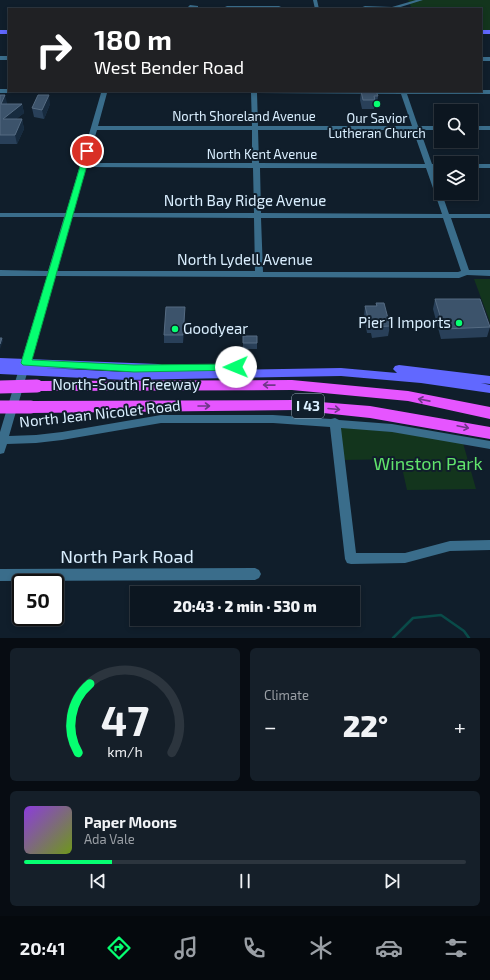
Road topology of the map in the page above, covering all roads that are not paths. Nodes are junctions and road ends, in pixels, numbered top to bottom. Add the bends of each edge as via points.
1 (421, 0) edge
2 (188, 8) edge
3 (196, 8) edge
4 (228, 8) edge
5 (269, 8) edge
6 (278, 8) edge
7 (362, 8) edge
8 (374, 8) edge
9 (391, 8) edge
10 (105, 92) edge
11 (254, 92) edge
12 (403, 92) edge
13 (94, 128) junction
14 (256, 128) junction
15 (416, 128) junction
16 (434, 128) edge
17 (478, 128) edge
18 (490, 128) edge
19 (83, 166) junction
20 (257, 166) junction
21 (429, 166) junction
22 (434, 166) edge
23 (478, 166) edge
24 (490, 166) edge
25 (0, 215) edge
26 (69, 215) junction
27 (258, 216) junction
28 (446, 216) junction
29 (490, 216) edge
30 (466, 272) junction
31 (0, 273) edge
32 (52, 273) junction
33 (490, 273) edge
34 (259, 274) junction
35 (0, 362) edge
36 (25, 367) junction
37 (0, 370) edge
38 (490, 380) edge
39 (0, 387) edge
40 (490, 389) edge
41 (0, 407) edge
42 (490, 413) edge
43 (335, 422) junction
44 (490, 433) edge
45 (1, 443) edge
46 (490, 445) edge
47 (490, 545) edge
48 (255, 574) dead end
49 (0, 575) edge

1 - 9 street
2 - 3 street
4 - 5 street
5 - 6 street
7 - 8 street
10 - 13 street
11 - 14 street
12 - 15 street
13 - 14 street, North Shoreland Avenue
13 - 19 street
14 - 15 street, North Shoreland Avenue
14 - 20 street
15 - 16 street, North Shoreland Avenue
15 - 21 street
17 - 18 street
19 - 20 street, North Kent Avenue
19 - 26 street
20 - 21 street, North Kent Avenue
20 - 27 street
21 - 22 street, North Kent Avenue
21 - 28 street
23 - 24 street
25 - 26 street, North Bay Ridge Avenue
26 - 27 street, North Bay Ridge Avenue
26 - 32 street
27 - 28 street, North Bay Ridge Avenue
27 - 34 street
28 - 29 street, North Bay Ridge Avenue
28 - 30 street
30 - 33 street, North Lydell Avenue
30 - 34 street, North Lydell Avenue via 459,275
31 - 32 street, North Lydell Avenue
32 - 34 street, North Lydell Avenue
32 - 36 street
35 - 36 main road
36 - 37 main road
36 - 38 main road via 339,366 415,370
36 - 40 main road via 126,376 341,372 421,379
36 - 45 street
42 -> 39 highway, North-South Freeway / I 43, bridge via 408,396 292,385
41 -> 44 highway, North-South Freeway / I 43, bridge via 295,405 370,412
43 - 45 street, North Jean Nicolet Road via 286,419 161,420
43 - 46 street, North Jean Nicolet Road via 409,430
43 - 47 street via 351,559 405,558 450,546
48 - 49 street, North Park Road

